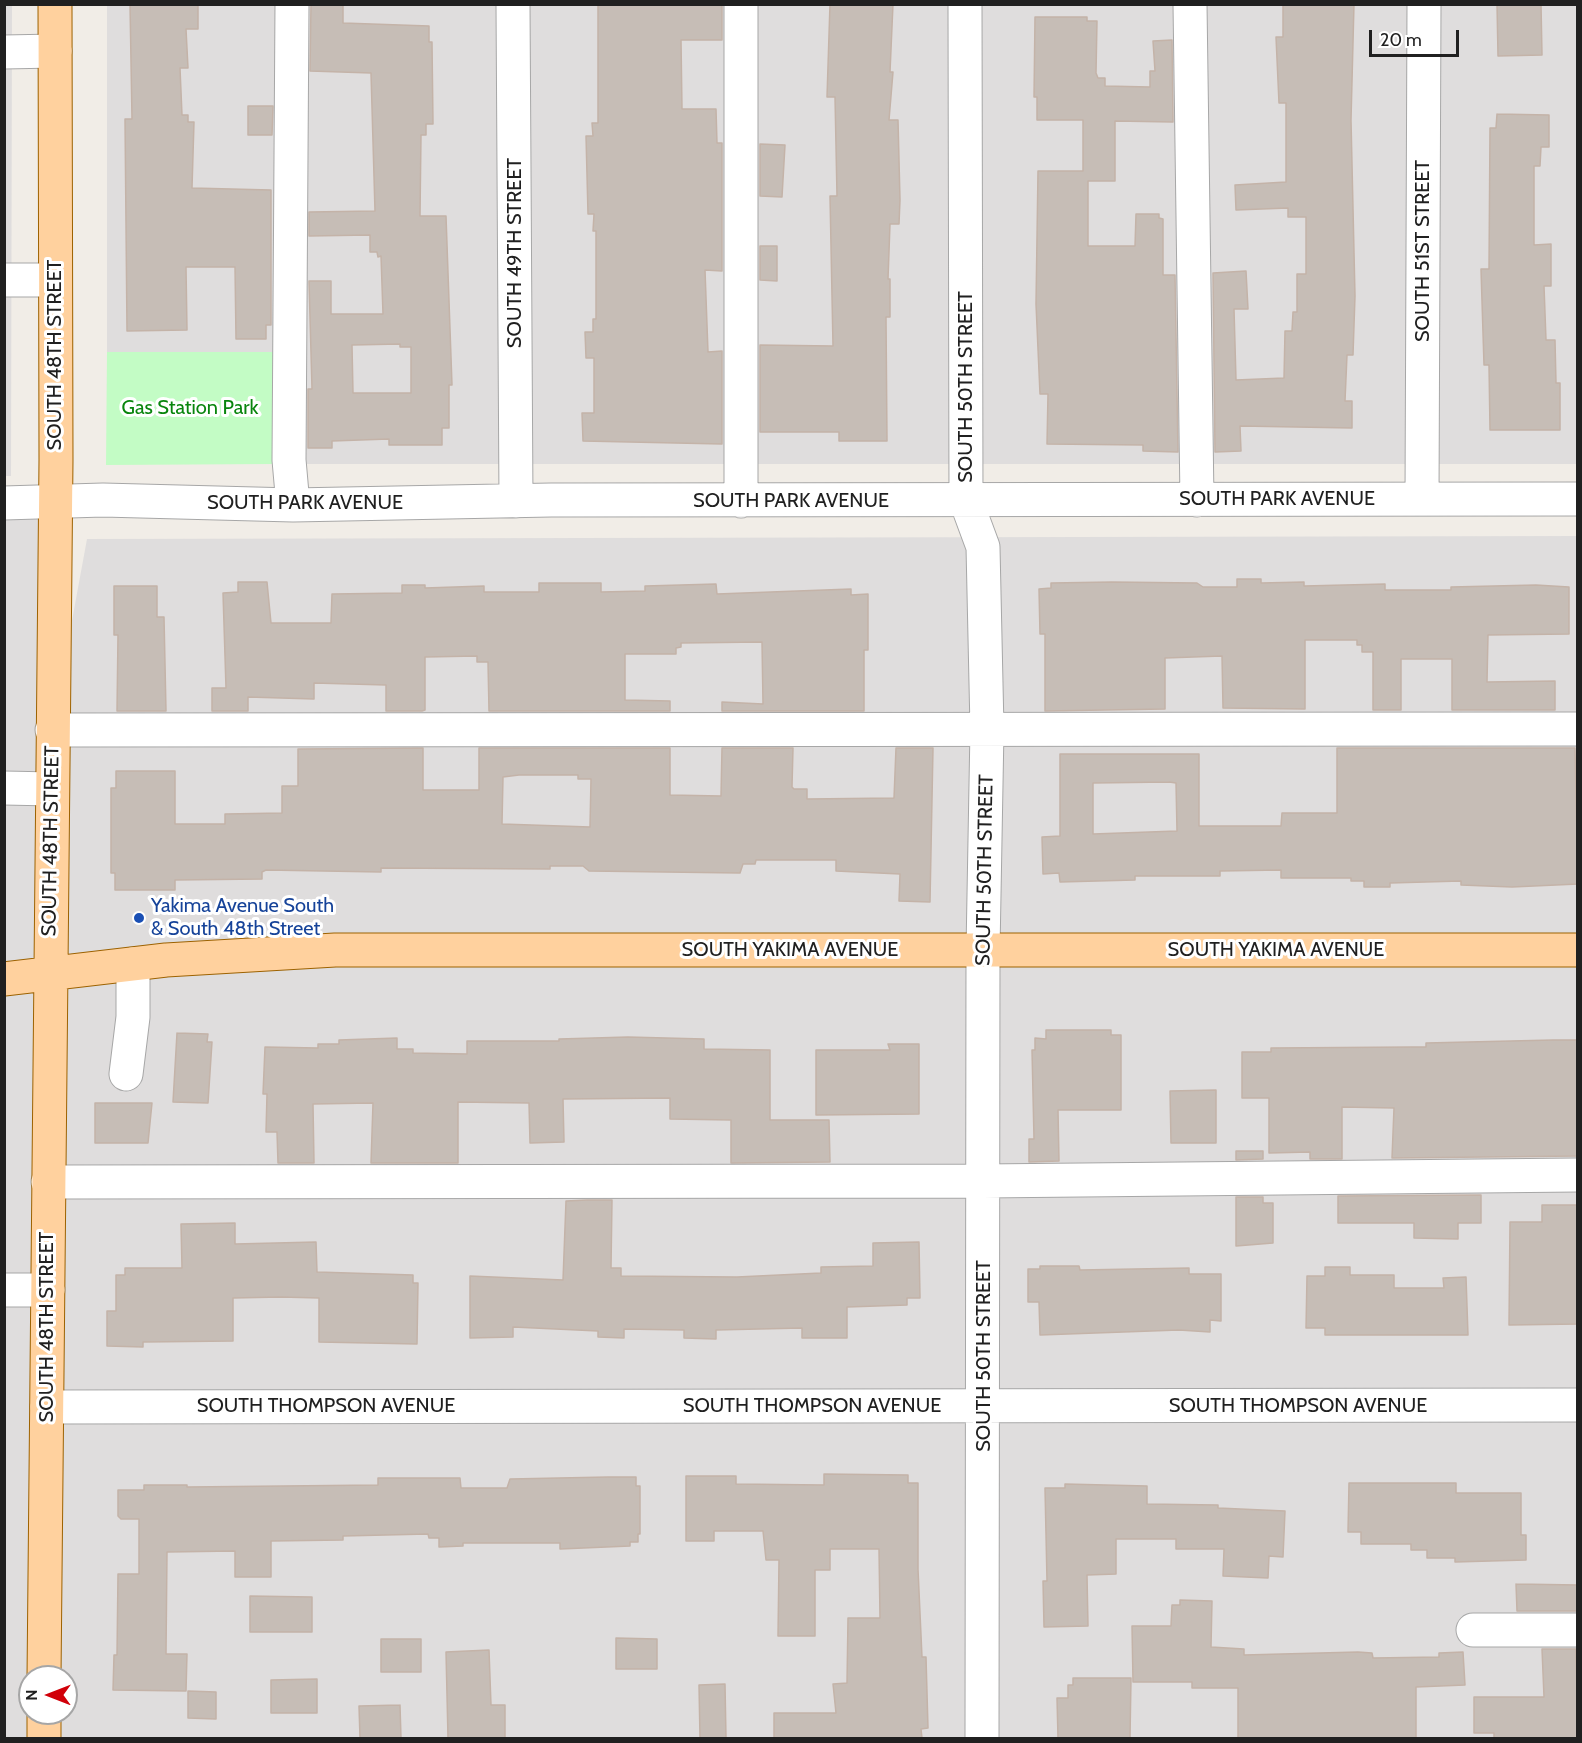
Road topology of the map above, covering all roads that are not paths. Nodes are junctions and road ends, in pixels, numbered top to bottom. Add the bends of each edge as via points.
1 (55, 4) edge
2 (292, 4) edge
3 (513, 4) edge
4 (741, 4) edge
5 (965, 4) edge
6 (1190, 4) edge
7 (1424, 4) edge
8 (55, 51) junction
9 (4, 52) edge
10 (4, 280) edge
11 (55, 280) junction
12 (1422, 498) junction
13 (1197, 500) junction
14 (1578, 500) edge
15 (516, 501) junction
16 (741, 501) junction
17 (966, 501) junction
18 (4, 503) edge
19 (55, 503) junction
20 (292, 505) junction
21 (987, 729) junction
22 (1578, 729) edge
23 (52, 730) junction
24 (4, 788) edge
25 (52, 789) junction
26 (984, 950) junction
27 (1578, 950) edge
28 (133, 964) junction
29 (49, 973) junction
30 (4, 979) edge
31 (126, 1074) dead end
32 (1578, 1175) edge
33 (984, 1181) junction
34 (48, 1182) junction
35 (4, 1290) edge
36 (48, 1290) junction
37 (984, 1406) junction
38 (1578, 1406) edge
39 (46, 1407) junction
40 (1473, 1630) dead end
41 (1578, 1630) edge
42 (44, 1665) edge
43 (982, 1738) edge

1 - 8 main road, SOUTH 48TH STREET
2 - 20 street
3 - 15 street, SOUTH 49TH STREET
4 - 16 street
5 - 17 street, SOUTH 50TH STREET
6 - 13 street
7 - 12 street, SOUTH 51ST STREET
8 - 9 street
8 - 11 main road, SOUTH 48TH STREET
10 - 11 street
11 - 19 main road, SOUTH 48TH STREET
12 - 13 street, SOUTH PARK AVENUE
12 - 14 street, SOUTH PARK AVENUE
13 - 17 street, SOUTH PARK AVENUE
15 - 16 street, SOUTH PARK AVENUE
15 - 20 street, SOUTH PARK AVENUE
16 - 17 street, SOUTH PARK AVENUE
17 - 21 street, SOUTH 50TH STREET via 984,547
18 - 19 street, SOUTH PARK AVENUE
19 - 20 street, SOUTH PARK AVENUE via 103,500
19 - 23 main road, SOUTH 48TH STREET
21 - 22 street
21 - 23 street
21 - 26 street, SOUTH 50TH STREET
23 - 25 main road, SOUTH 48TH STREET
24 - 25 street
25 - 29 main road, SOUTH 48TH STREET
26 - 27 main road, SOUTH YAKIMA AVENUE
26 - 28 main road, SOUTH YAKIMA AVENUE via 334,950
26 - 33 street, SOUTH 50TH STREET
28 - 29 main road, SOUTH YAKIMA AVENUE
28 - 31 street via 133,1017
29 - 30 main road, SOUTH YAKIMA AVENUE
29 - 34 main road, SOUTH 48TH STREET
32 - 33 street
33 - 34 street
33 - 37 street, SOUTH 50TH STREET
34 - 36 main road, SOUTH 48TH STREET
35 - 36 street
36 - 39 main road, SOUTH 48TH STREET
37 - 38 street, SOUTH THOMPSON AVENUE
37 - 39 street, SOUTH THOMPSON AVENUE
37 - 43 street, SOUTH 50TH STREET
39 - 42 main road, SOUTH 48TH STREET
40 - 41 street

